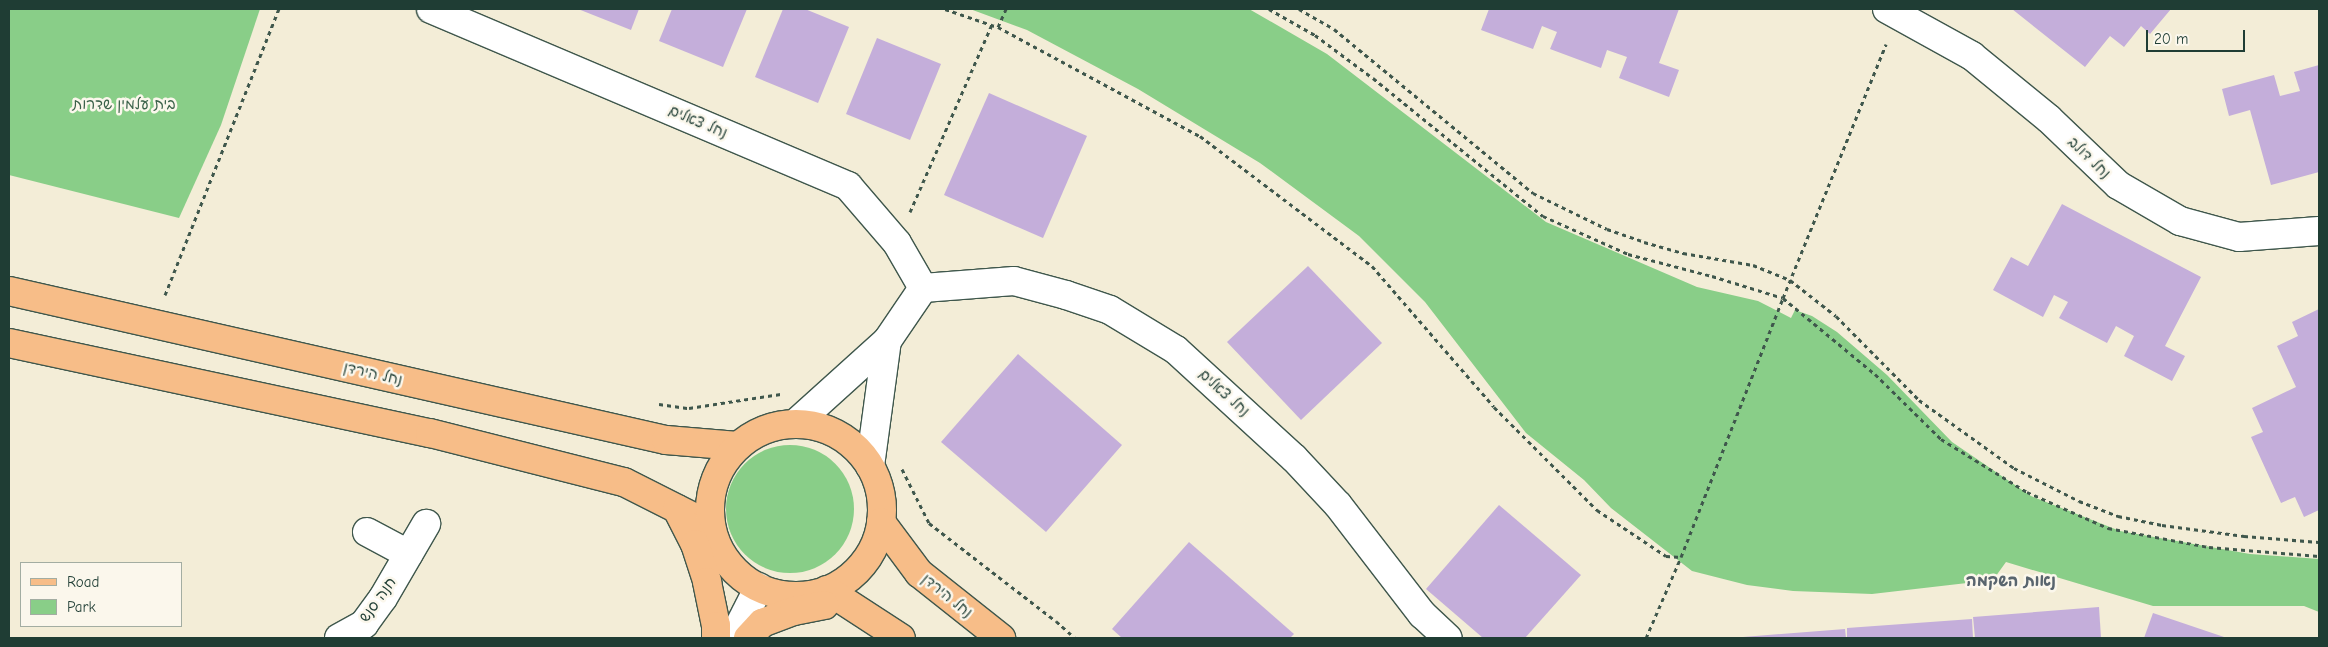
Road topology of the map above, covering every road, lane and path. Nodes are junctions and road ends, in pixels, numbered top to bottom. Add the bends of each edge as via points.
1 (279, 9) edge
2 (432, 9) edge
3 (945, 9) edge
4 (1006, 9) edge
5 (1269, 9) edge
6 (1300, 9) edge
7 (1893, 11) edge
8 (992, 24) junction
9 (998, 28) junction
10 (918, 194) dead end
11 (2319, 231) edge
12 (1790, 280) junction
13 (923, 288) junction
14 (9, 291) edge
15 (165, 295) dead end
16 (1783, 298) junction
17 (887, 341) junction
18 (9, 343) edge
19 (795, 424) junction
20 (738, 446) junction
21 (870, 466) junction
22 (677, 509) junction
23 (881, 522) junction
24 (426, 524) dead end
25 (711, 526) junction
26 (367, 532) dead end
27 (2319, 542) edge
28 (408, 554) junction
29 (2319, 556) edge
30 (1681, 557) junction
31 (759, 587) junction
32 (836, 596) junction
33 (339, 638) edge
34 (716, 638) edge
35 (733, 638) edge
36 (748, 638) edge
37 (901, 638) edge
38 (1001, 638) edge
39 (1448, 638) edge
40 (1646, 638) edge

1 - 15 path
2 - 13 street, נחל צאלים via 848,186 897,243
3 - 8 path
4 - 9 path
5 - 16 path via 1316,35 1543,216 1628,254
6 - 12 path via 1334,29 1533,193 1607,229 1644,242 1683,253 1752,265
7 - 11 street, נחל דולב via 1972,56 2049,119 2118,185 2180,221 2239,236
7 - 12 path
8 - 9 path
8 - 10 path
9 - 30 path via 1200,136 1372,266 1494,407 1597,510 1666,556
12 - 16 path
12 - 27 path via 1836,316 1919,400 2014,468 2079,501 2118,516 2162,526
13 - 17 street
13 - 39 street, נחל צאלים via 1014,281 1110,310 1176,350 1294,458 1338,505 1422,614
14 - 20 main road, נחל הירדן via 666,440
16 - 29 path via 1875,374 1941,439 2027,492 2108,528 2209,547
16 - 30 path
17 - 19 street
17 - 21 street
18 - 22 main road via 430,433 624,482
19 - 20 main road via 775,426
19 - 21 main road via 825,428 850,443
20 - 25 main road via 720,468 711,496
21 - 23 main road via 881,493
22 - 25 main road
22 - 34 main road via 695,544 707,582
23 - 32 main road via 875,544 863,564 847,579
23 - 38 main road, נחל הירדן via 918,573
24 - 28 street, חנה סנש
25 - 31 main road via 728,562
26 - 28 street
28 - 33 street, חנה סנש via 364,624
30 - 40 path
31 - 32 main road via 781,594
31 - 35 street
32 - 36 main road via 762,623
32 - 37 main road

